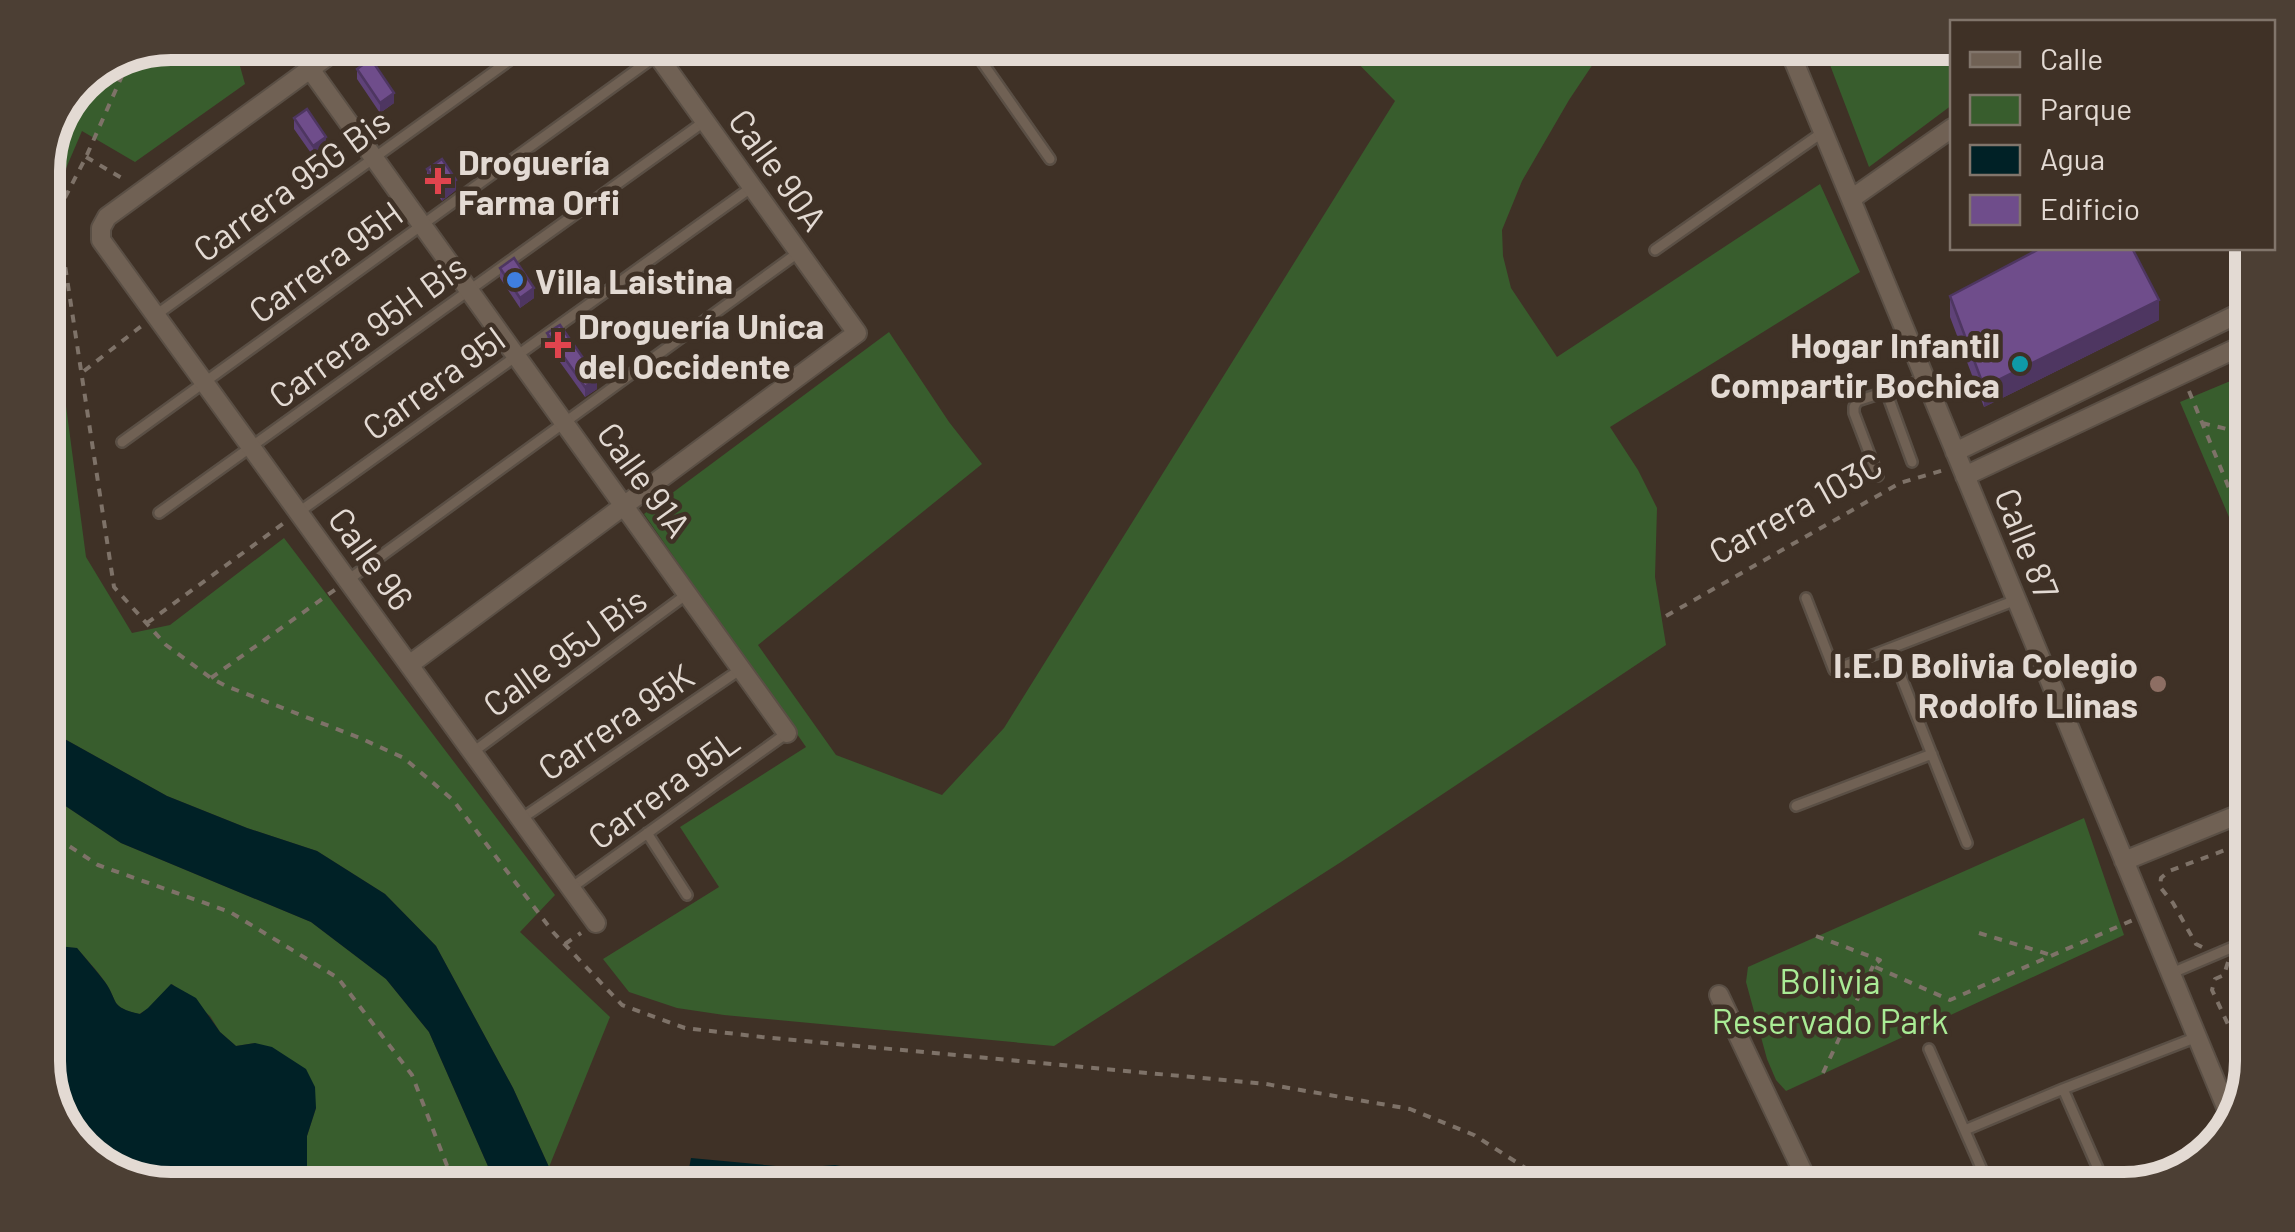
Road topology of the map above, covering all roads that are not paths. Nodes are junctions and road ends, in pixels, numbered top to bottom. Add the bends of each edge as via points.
1 (323, 60) edge
2 (510, 60) edge
3 (638, 60) edge
4 (660, 60) edge
5 (981, 60) edge
6 (1793, 60) edge
7 (310, 70) junction
8 (704, 121) junction
9 (1950, 129) edge
10 (1823, 132) junction
11 (374, 158) junction
12 (1050, 159) dead end
13 (752, 187) junction
14 (1851, 200) junction
15 (422, 225) junction
16 (1655, 250) dead end
17 (799, 252) junction
18 (469, 290) junction
19 (156, 316) junction
20 (2235, 316) edge
21 (2235, 349) edge
22 (516, 356) junction
23 (1925, 379) junction
24 (204, 382) junction
25 (1886, 391) junction
26 (564, 423) junction
27 (122, 442) dead end
28 (251, 447) junction
29 (1912, 462) dead end
30 (1960, 464) junction
31 (1878, 476) dead end
32 (624, 506) junction
33 (299, 512) junction
34 (159, 513) dead end
35 (348, 580) junction
36 (687, 594) junction
37 (1806, 598) dead end
38 (2016, 600) junction
39 (1890, 649) junction
40 (409, 665) junction
41 (740, 669) junction
42 (786, 732) joint
43 (472, 752) junction
44 (1932, 754) junction
45 (1796, 806) dead end
46 (2235, 816) edge
47 (521, 819) junction
48 (647, 833) junction
49 (1968, 844) dead end
50 (2124, 861) junction
51 (570, 888) junction
52 (687, 895) dead end
53 (596, 922) dead end
54 (2235, 946) edge
55 (2171, 974) junction
56 (1719, 994) dead end
57 (2197, 1037) junction
58 (1930, 1049) dead end
59 (2063, 1088) junction
60 (2225, 1106) edge
61 (1965, 1130) junction
62 (1803, 1172) edge
63 (1983, 1172) edge
64 (2099, 1172) edge

1 - 7 street
2 - 11 lane, Carrera 95G Bis
3 - 15 lane, Carrera 95H
4 - 8 street, Calle 90A
5 - 12 lane
6 - 10 street, Calle 87
7 - 11 street, Calle 91A
7 - 19 street, Calle 96 via 107,217 102,240
8 - 13 street, Calle 90A
8 - 18 lane, Carrera 95H Bis
9 - 14 street
10 - 14 street, Calle 87
10 - 16 lane
11 - 15 street, Calle 91A
11 - 19 lane, Carrera 95G Bis
13 - 17 street, Calle 90A
13 - 22 lane, Carrera 95I
14 - 23 street, Calle 87
15 - 18 street, Calle 91A
15 - 24 lane, Carrera 95H
17 - 26 lane
17 - 32 street, Calle 90A via 857,333
18 - 22 street, Calle 91A
18 - 28 lane, Carrera 95H Bis
19 - 24 street, Calle 96
20 - 30 street
21 - 30 street
22 - 26 street, Calle 91A
22 - 33 lane, Carrera 95I
23 - 25 lane
23 - 30 street, Calle 87
24 - 27 lane, Carrera 95H
24 - 28 street, Calle 96
25 - 29 lane
25 - 31 lane via 1854,407
26 - 32 street, Calle 91A
26 - 35 lane
28 - 33 street, Calle 96
28 - 34 lane, Carrera 95H Bis
30 - 38 street, Calle 87
32 - 36 street, Calle 91A
32 - 40 street
33 - 35 street, Calle 96
35 - 40 street, Calle 96
36 - 41 street, Calle 91A
36 - 43 lane, Calle 95J Bis
37 - 39 lane via 1834,670
38 - 39 lane
38 - 50 street, Calle 87
39 - 44 lane
40 - 43 street, Calle 96
41 - 42 street, Calle 91A
41 - 47 lane, Carrera 95K
42 - 48 lane, Carrera 95L
43 - 47 street, Calle 96
44 - 45 lane
44 - 49 lane
46 - 50 street
47 - 51 street, Calle 96
48 - 51 lane, Carrera 95L
48 - 52 lane
50 - 55 street, Calle 87
51 - 53 street, Calle 96
54 - 55 lane
55 - 57 street, Calle 87
56 - 62 street
57 - 59 lane
57 - 60 street, Calle 87
58 - 61 lane
59 - 61 lane
59 - 64 lane
61 - 63 lane

